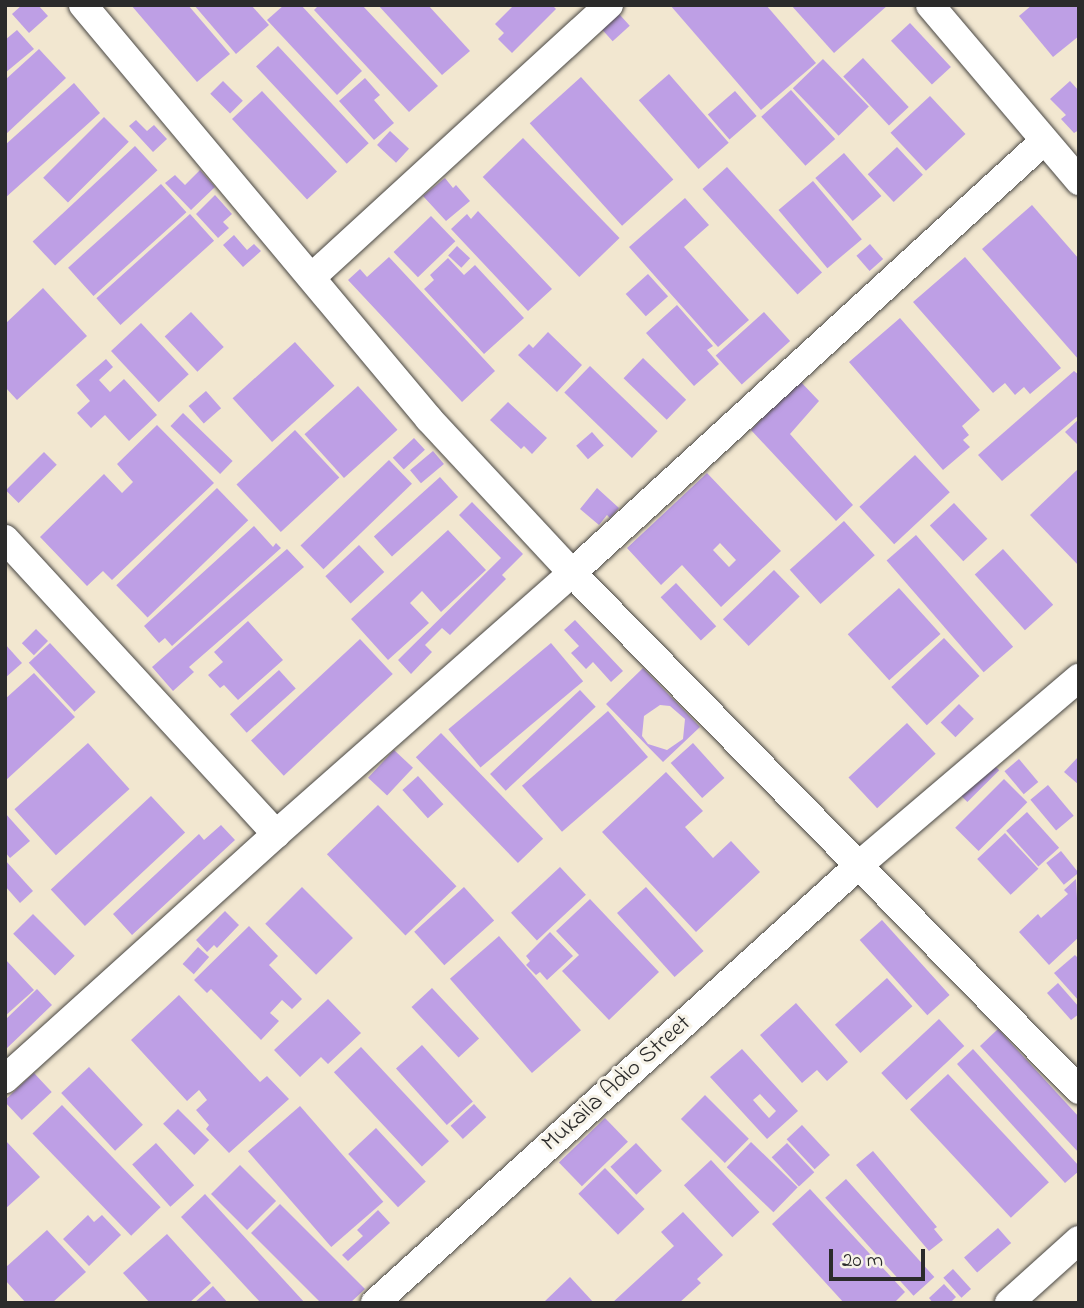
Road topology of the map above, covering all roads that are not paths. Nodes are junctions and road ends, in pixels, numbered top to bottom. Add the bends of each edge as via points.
1 (83, 5) edge
2 (609, 5) edge
3 (930, 5) edge
4 (1044, 141) junction
5 (1079, 181) edge
6 (312, 277) junction
7 (5, 538) edge
8 (572, 573) junction
9 (1079, 678) edge
10 (276, 834) junction
11 (859, 865) junction
12 (5, 1079) edge
13 (1079, 1090) edge
14 (1079, 1240) edge
15 (375, 1303) edge
16 (1009, 1303) edge

1 - 6 street
2 - 6 street
3 - 4 street
4 - 5 street
4 - 8 street
6 - 8 street via 429,419
7 - 10 street
8 - 10 street
8 - 11 street
9 - 11 street, Mukaila Adio Street
10 - 12 street
11 - 13 street
11 - 15 street, Mukaila Adio Street
14 - 16 street

